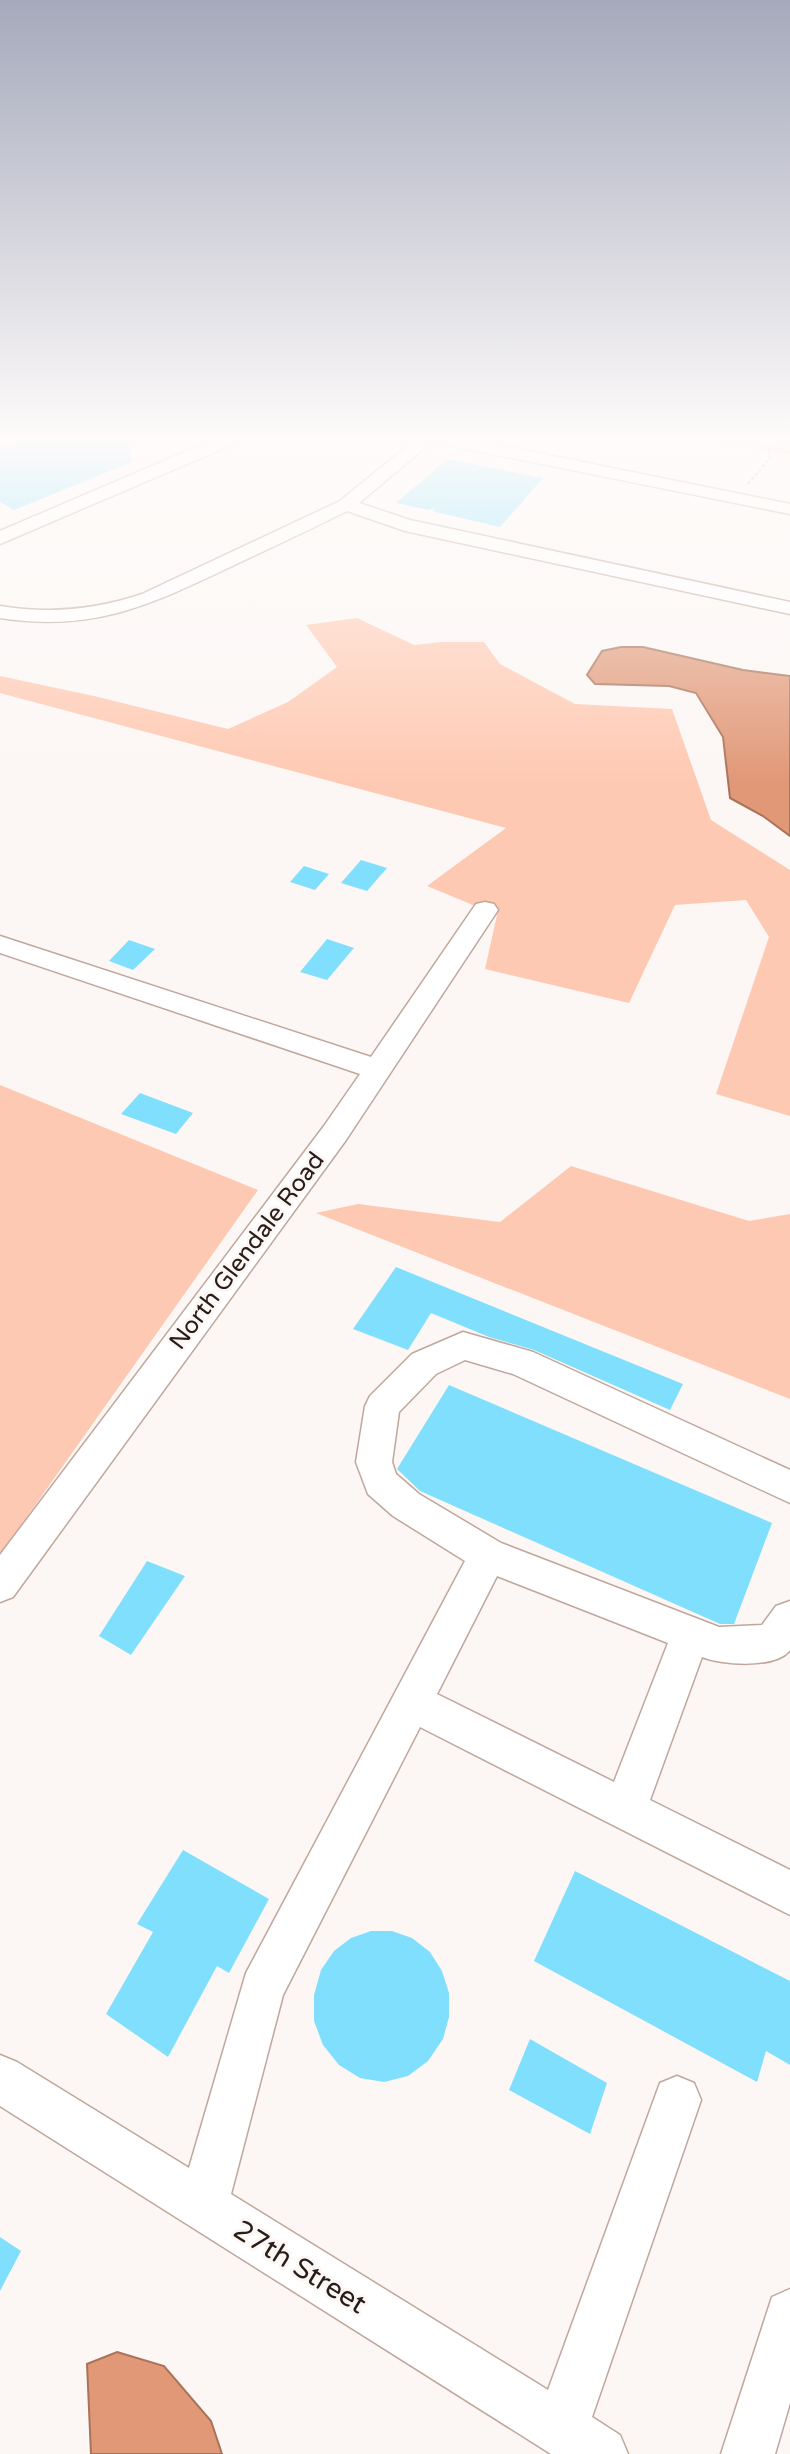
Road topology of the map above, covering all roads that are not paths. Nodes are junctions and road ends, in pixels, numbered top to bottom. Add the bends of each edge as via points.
1 (243, 554) edge
2 (537, 554) edge
3 (790, 608) edge
4 (0, 612) edge
5 (485, 910) dead end
6 (0, 944) edge
7 (376, 1069) junction
8 (790, 1488) edge
9 (488, 1555) junction
10 (0, 1585) edge
11 (790, 1619) edge
12 (691, 1634) junction
13 (411, 1702) junction
14 (625, 1810) junction
15 (790, 1893) edge
16 (0, 2079) edge
17 (677, 2100) dead end
18 (203, 2206) junction
19 (790, 2315) edge
20 (581, 2441) edge
21 (748, 2454) edge

1 - 4 street via 116,610 36,618
2 - 3 street
5 - 7 street, North Glendale Road
6 - 7 street
7 - 10 street, North Glendale Road via 335,1133
8 - 9 street via 521,1362 463,1346 424,1364 382,1406 374,1462 381,1483 407,1505
9 - 12 street
9 - 13 street
11 - 12 street via 772,1643 719,1645
12 - 14 street
13 - 14 street
13 - 18 street via 262,1989
14 - 15 street
16 - 18 street, 27th Street
17 - 20 street
18 - 20 street, 27th Street
19 - 21 street

